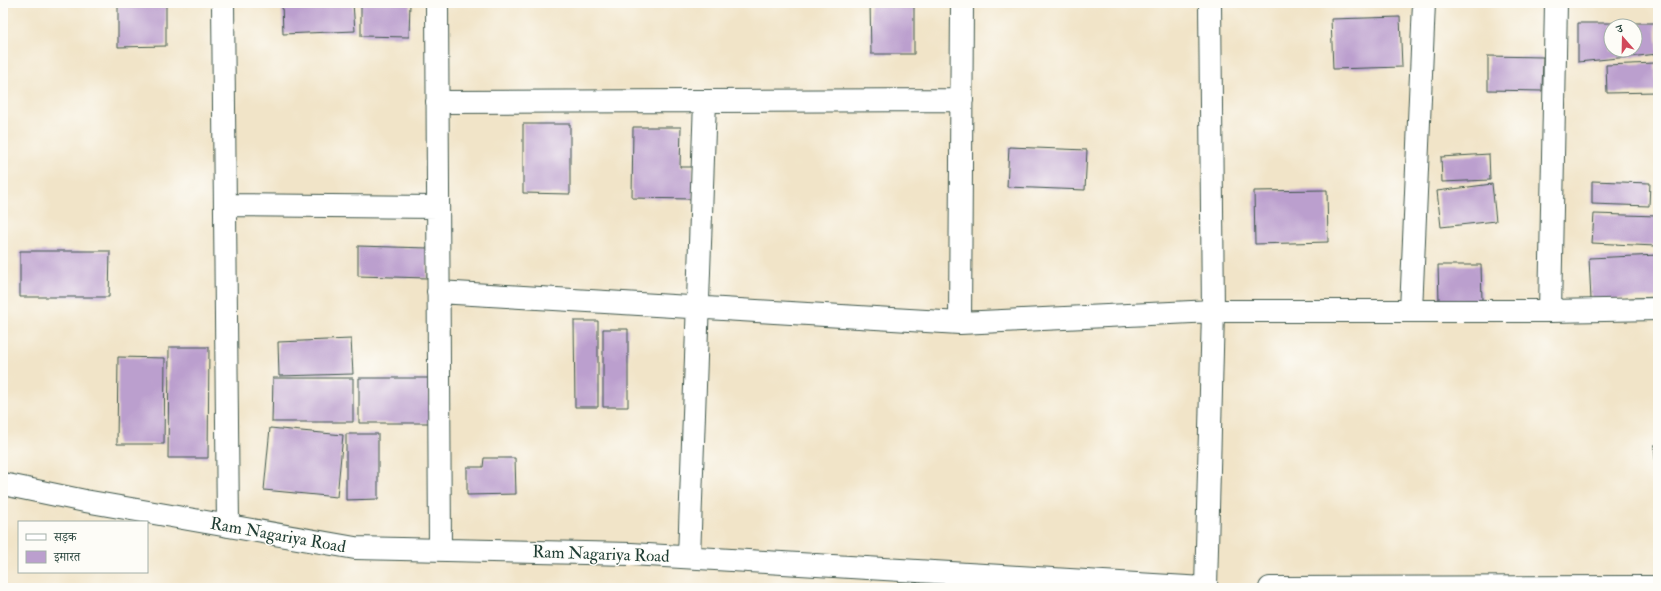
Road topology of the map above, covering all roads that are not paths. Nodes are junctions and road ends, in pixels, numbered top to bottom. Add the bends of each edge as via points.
1 (223, 3) edge
2 (437, 3) edge
3 (962, 3) edge
4 (1210, 3) edge
5 (1424, 3) edge
6 (1556, 3) edge
7 (962, 100) junction
8 (705, 101) junction
9 (437, 102) junction
10 (225, 205) junction
11 (438, 207) junction
12 (438, 292) junction
13 (698, 308) junction
14 (1658, 309) edge
15 (1213, 311) junction
16 (1411, 311) junction
17 (1550, 311) junction
18 (960, 323) junction
19 (3, 484) edge
20 (228, 526) junction
21 (440, 550) junction
22 (689, 557) junction
23 (1658, 587) edge
24 (1205, 588) edge
25 (1270, 588) edge

1 - 10 street
2 - 9 street
3 - 7 street
4 - 15 street
5 - 16 street
6 - 17 street
7 - 8 street
7 - 18 street
8 - 9 street
8 - 13 street
9 - 11 street
10 - 11 street
10 - 20 street
11 - 12 street
12 - 13 street
12 - 21 street
13 - 18 street
13 - 22 street
14 - 17 street
15 - 16 street
15 - 18 street
15 - 24 street
16 - 17 street
19 - 20 street, Ram Nagariya Road
20 - 21 street, Ram Nagariya Road via 355,548
21 - 22 street, Ram Nagariya Road
22 - 24 street, Ram Nagariya Road
23 - 25 street

